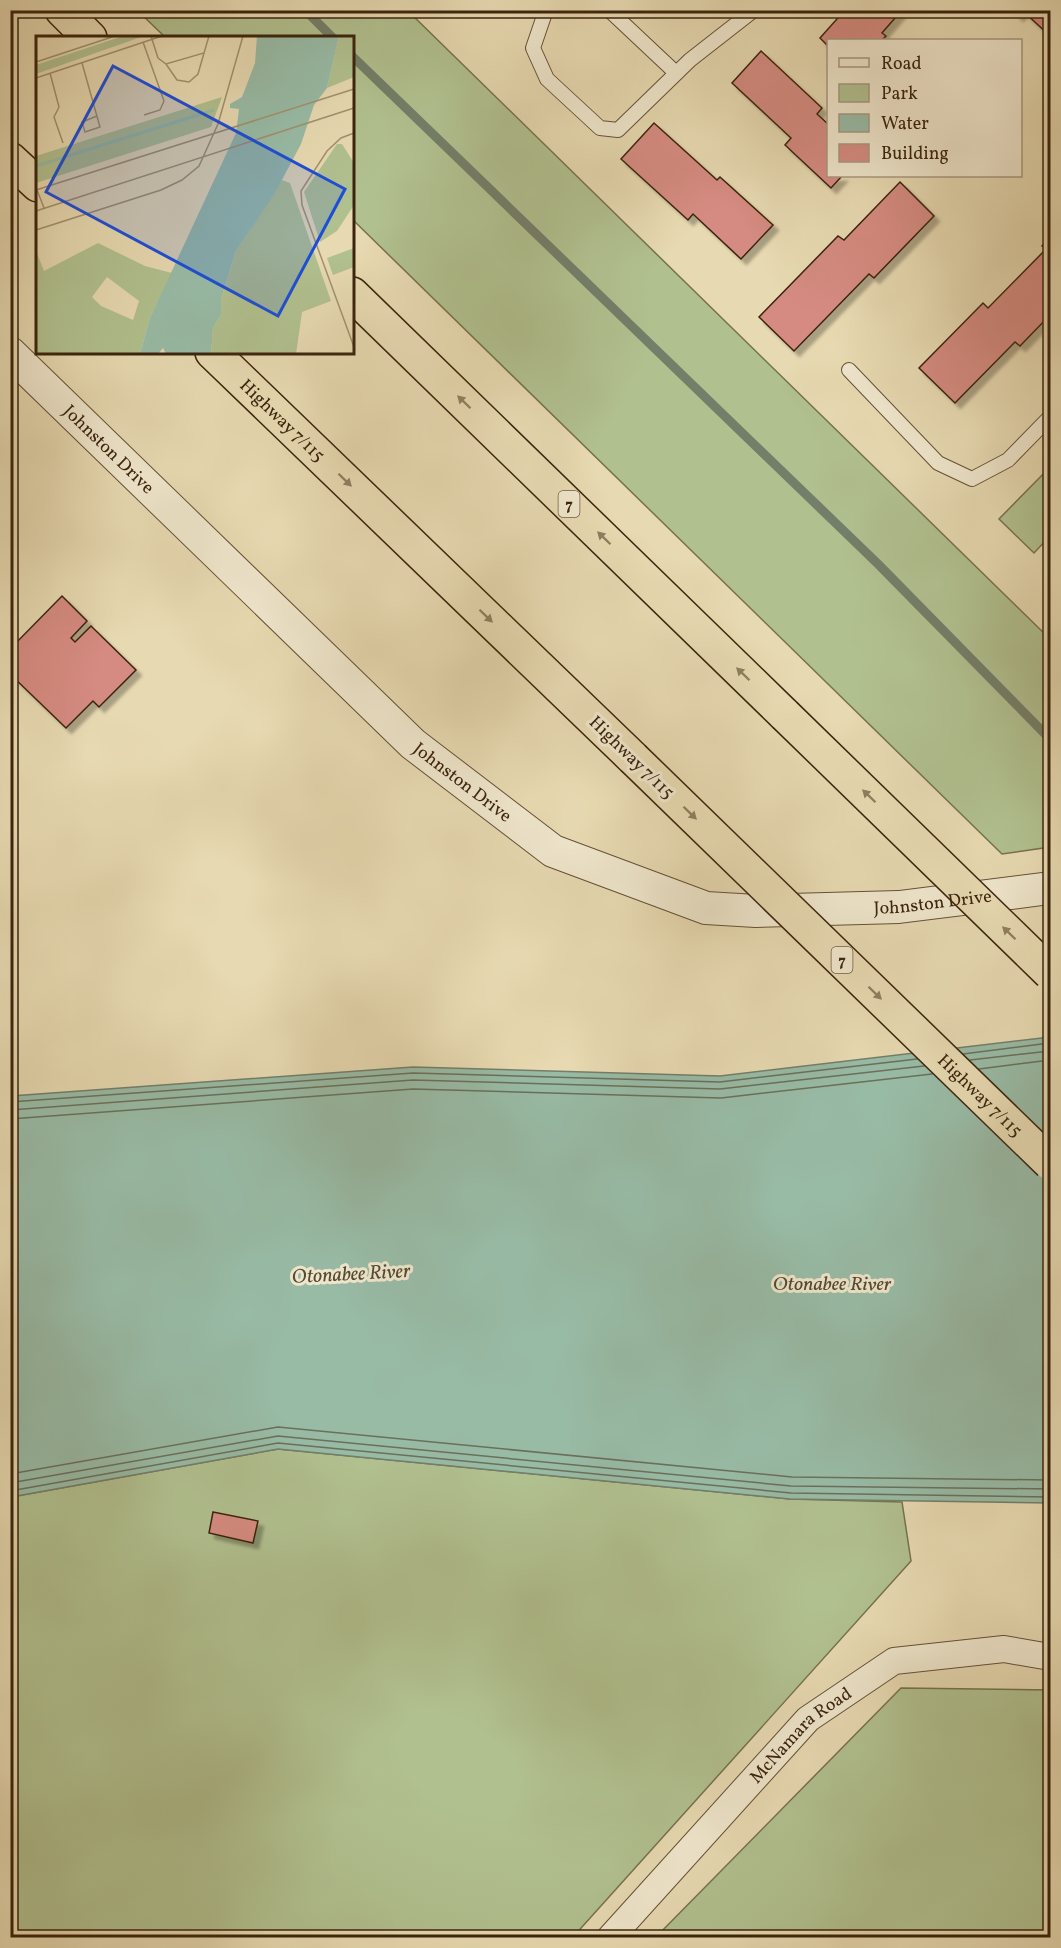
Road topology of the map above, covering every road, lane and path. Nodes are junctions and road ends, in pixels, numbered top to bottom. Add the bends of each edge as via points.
1 (62, 10) edge
2 (546, 10) edge
3 (609, 10) edge
4 (754, 10) edge
5 (88, 36) edge
6 (676, 73) junction
7 (10, 159) edge
8 (36, 183) edge
9 (354, 296) edge
10 (10, 353) edge
11 (214, 354) edge
12 (849, 370) dead end
13 (1050, 417) edge
14 (1050, 888) edge
15 (1050, 973) edge
16 (1050, 1163) edge
17 (1050, 1657) edge
18 (610, 1938) edge

1 - 5 highway
2 - 6 lane via 533,48 547,79 600,128 618,130
3 - 6 lane
4 - 6 lane
7 - 8 highway
15 -> 9 highway, 7, bridge
10 - 14 street, Johnston Drive via 413,744 553,851 706,908 756,911 899,907
11 -> 16 highway, Highway 7/115 / 7, bridge
12 - 13 lane via 938,463 972,479 1008,460
17 - 18 street, McNamara Road via 1004,1649 894,1661 808,1719

